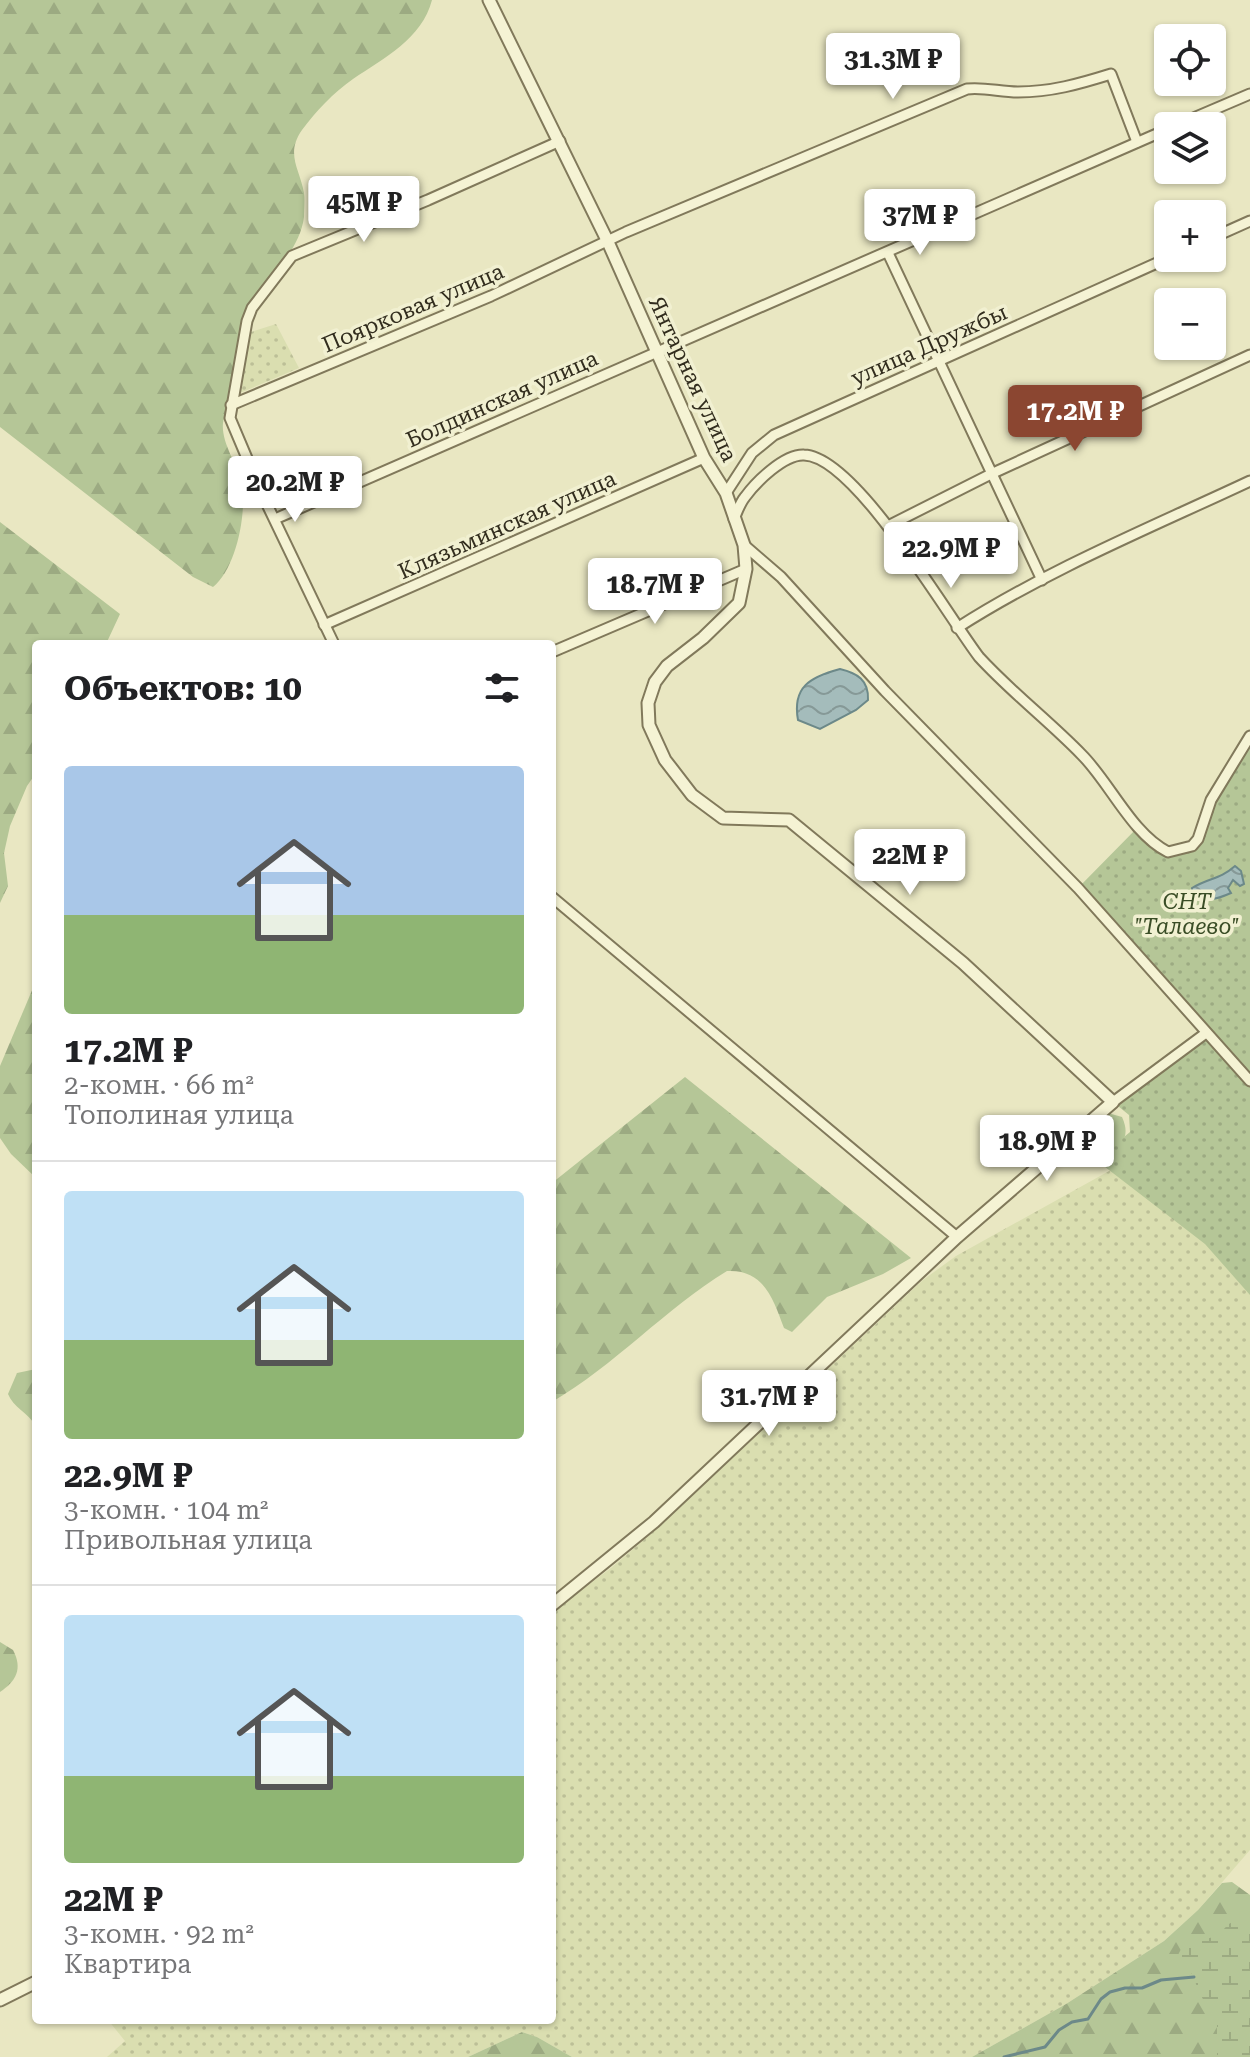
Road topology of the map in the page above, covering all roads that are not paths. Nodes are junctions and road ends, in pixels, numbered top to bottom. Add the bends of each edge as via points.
1 (489, 0) edge
2 (1250, 94) edge
3 (1208, 112) edge
4 (1154, 135) edge
5 (560, 141) junction
6 (1137, 142) junction
7 (1250, 221) edge
8 (1226, 232) edge
9 (608, 242) junction
10 (888, 253) junction
11 (1154, 264) edge
12 (657, 351) junction
13 (1250, 355) edge
14 (937, 361) junction
15 (231, 405) junction
16 (704, 458) junction
17 (991, 474) junction
18 (1250, 481) edge
19 (726, 493) junction
20 (275, 519) junction
21 (734, 519) junction
22 (888, 526) junction
23 (744, 545) junction
24 (746, 569) junction
25 (1042, 580) junction
26 (324, 625) junction
27 (957, 628) junction
28 (332, 640) edge
29 (556, 650) edge
30 (1250, 736) edge
31 (556, 900) edge
32 (1206, 1033) junction
33 (1250, 1081) edge
34 (1113, 1102) junction
35 (957, 1237) junction
36 (556, 1602) edge
37 (32, 1984) edge
38 (0, 2000) edge

1 - 5 street, Янтарная улица
2 - 3 street
4 - 6 street, Болдинская улица
5 - 9 street, Янтарная улица
5 - 15 street via 292,256 252,308
6 - 9 street, Поярковая улица via 1111,74 1058,90 967,89
6 - 10 street, Болдинская улица
7 - 8 street
9 - 12 street, Янтарная улица
9 - 15 street, Поярковая улица
10 - 12 street, Болдинская улица
10 - 14 street
11 - 14 street, улица Дружбы
12 - 16 street, Янтарная улица
12 - 20 street, Болдинская улица
13 - 17 street
14 - 17 street
14 - 19 street, улица Дружбы via 774,435 752,453
15 - 20 street via 230,418
16 - 19 street, Янтарная улица
16 - 26 street, Клязьминская улица
17 - 22 street
17 - 25 street
18 - 25 street
19 - 21 street, Янтарная улица
20 - 26 street
21 - 22 street via 763,478 792,456 804,455 846,479
21 - 23 street, Янтарная улица
22 - 27 street
23 - 24 street, Янтарная улица
23 - 32 street via 792,588 1078,888
24 - 29 street
24 - 34 street, Янтарная улица via 739,603 655,682 648,703 649,725 665,760 692,795 723,818 789,820 963,963
25 - 27 street
26 - 28 street
27 - 30 street via 1000,679 1084,756 1152,842 1168,852 1192,846 1198,839 1211,800
31 - 35 street
32 - 33 street
32 - 34 street
34 - 35 street
35 - 36 street via 654,1522
37 - 38 street

